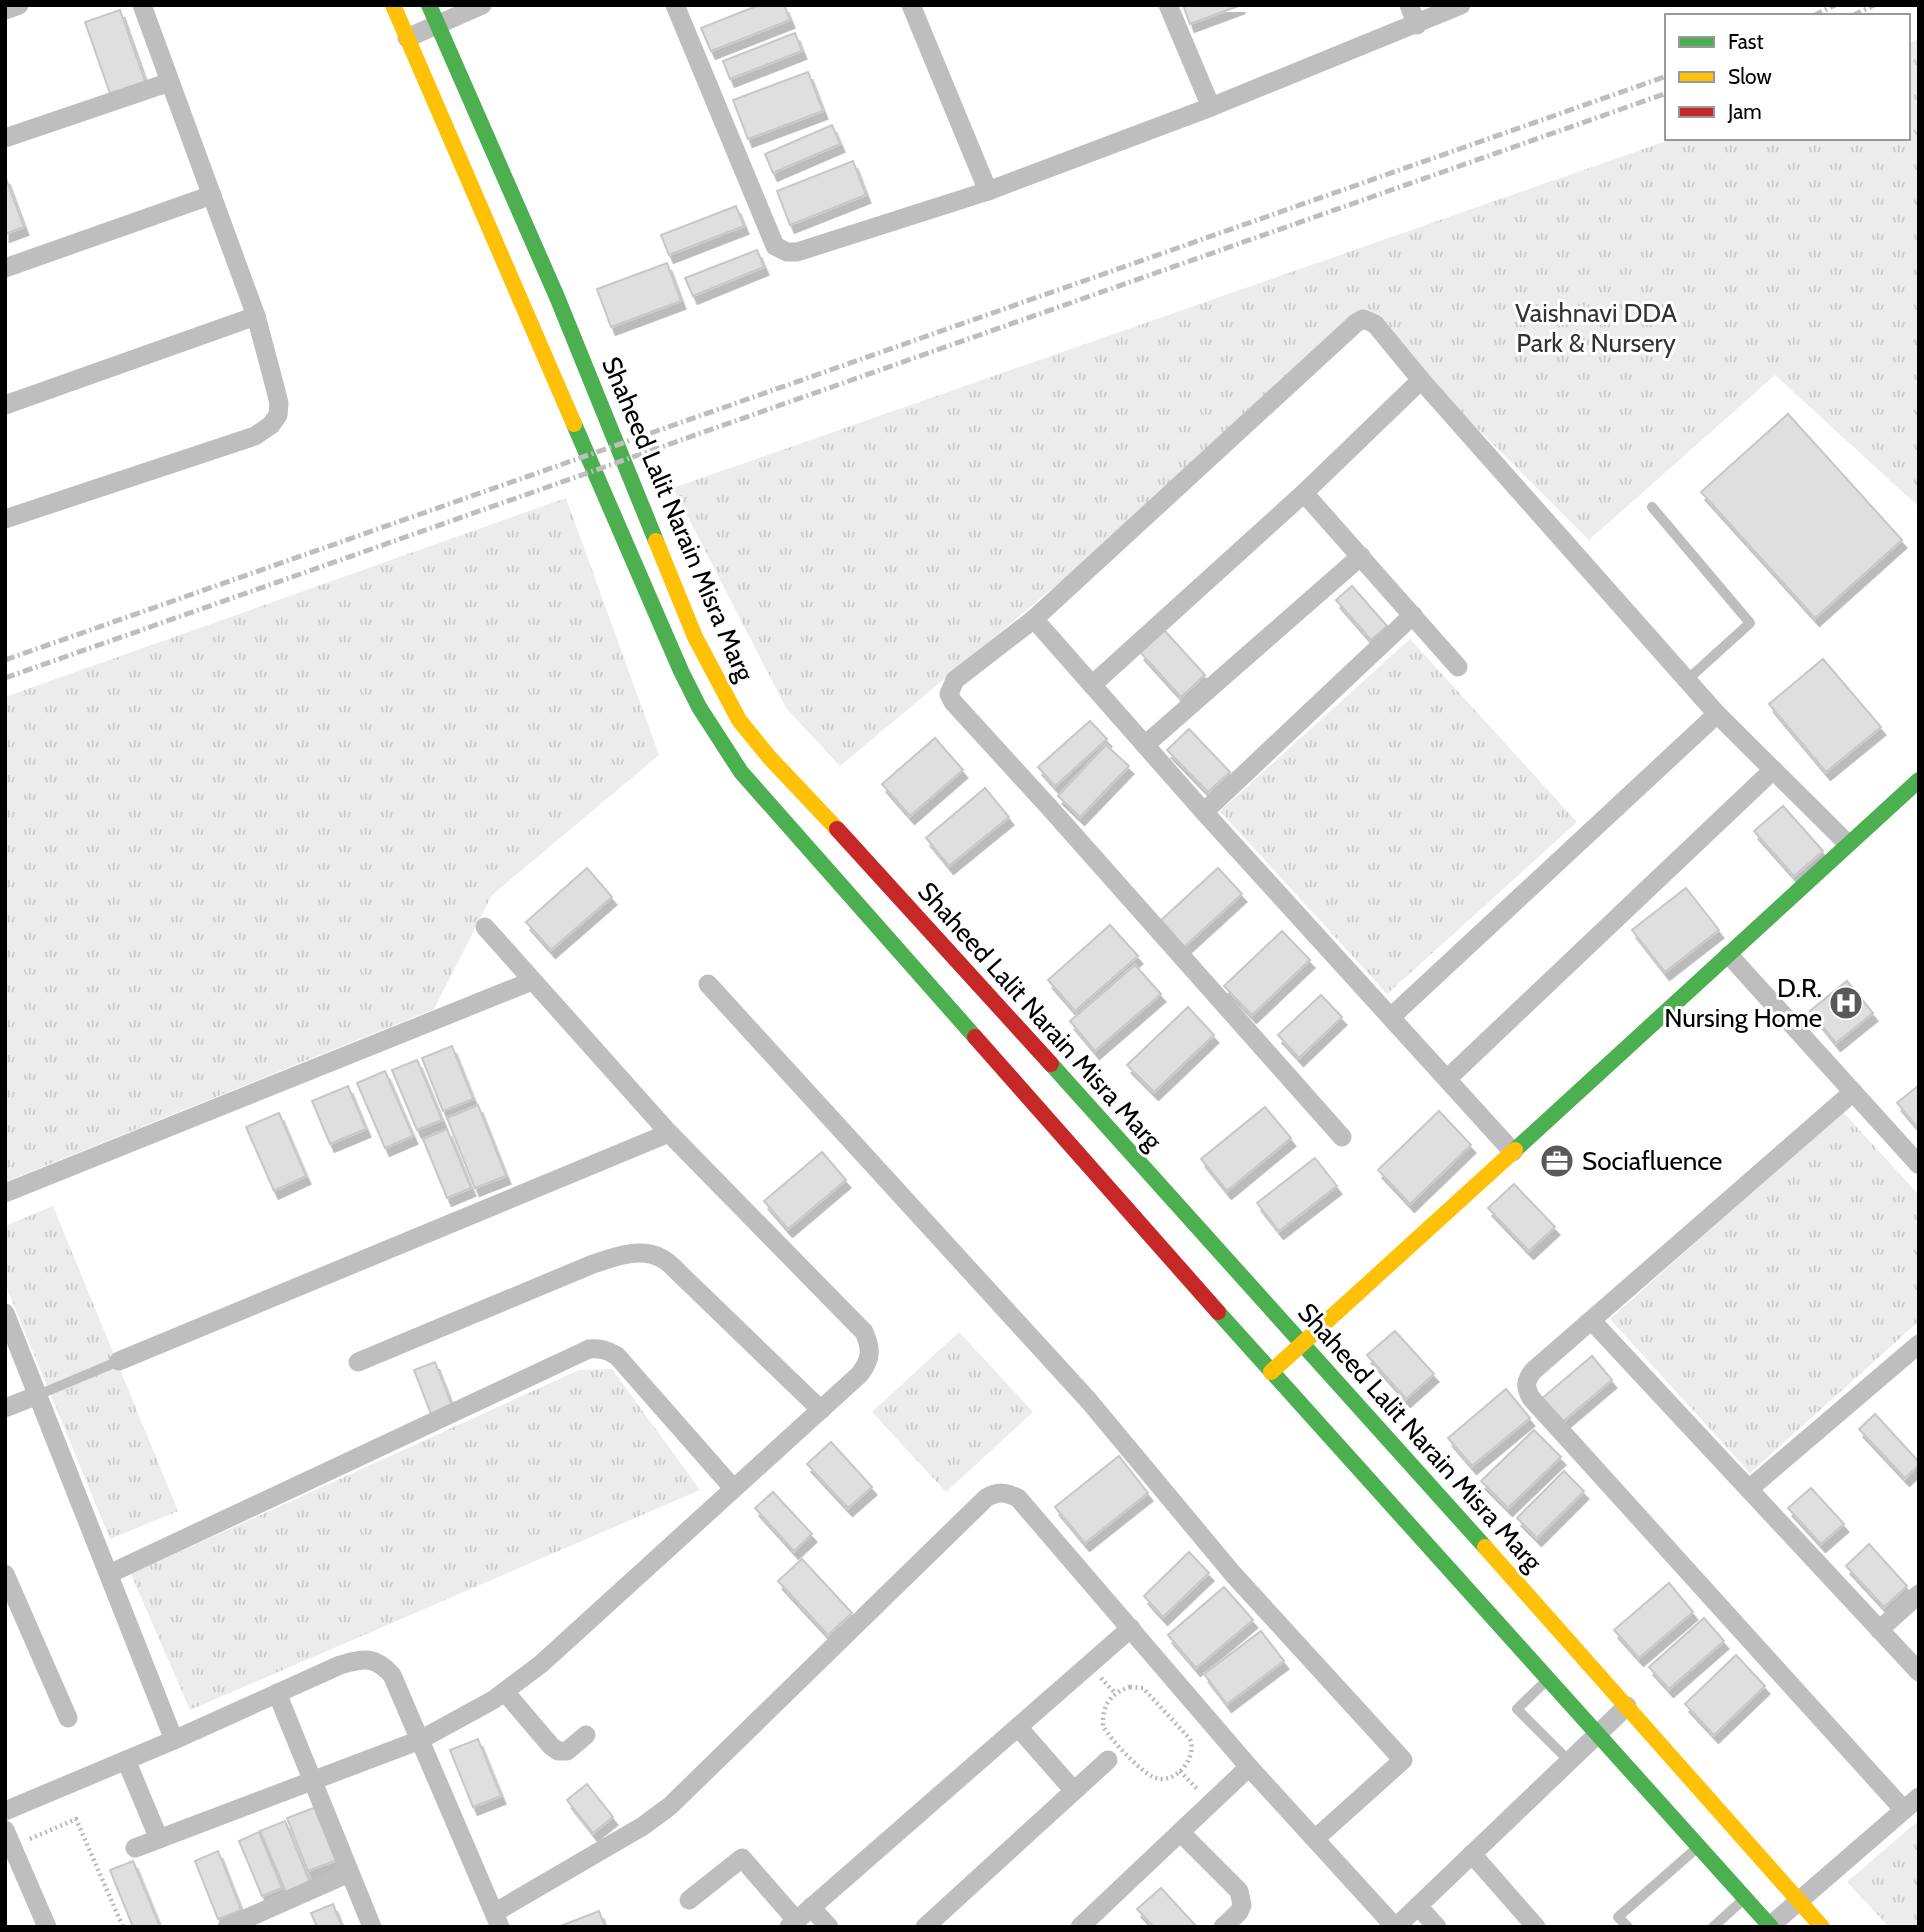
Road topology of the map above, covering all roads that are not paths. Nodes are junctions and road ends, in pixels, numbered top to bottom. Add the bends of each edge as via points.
1 (19, 5) edge
2 (142, 5) edge
3 (393, 5) edge
4 (429, 5) edge
5 (482, 5) edge
6 (675, 5) edge
7 (911, 5) edge
8 (1168, 5) edge
9 (1409, 5) edge
10 (1461, 5) edge
11 (5, 10) edge
12 (438, 24) junction
13 (1417, 24) junction
14 (407, 38) junction
15 (170, 82) junction
16 (1211, 107) junction
17 (5, 138) edge
18 (988, 191) junction
19 (212, 195) junction
20 (5, 268) edge
21 (256, 316) junction
22 (1421, 380) junction
23 (5, 405) edge
24 (1304, 493) junction
25 (1652, 507) dead end
26 (5, 519) edge
27 (1361, 556) junction
28 (1413, 615) junction
29 (1034, 618) junction
30 (1458, 667) dead end
31 (1687, 680) junction
32 (1092, 685) junction
33 (1717, 714) junction
34 (1145, 745) junction
35 (1773, 770) junction
36 (1919, 779) edge
37 (1204, 812) junction
38 (1847, 843) junction
39 (485, 927) dead end
40 (1729, 955) junction
41 (532, 981) junction
42 (708, 984) dead end
43 (1391, 1017) junction
44 (1447, 1079) junction
45 (1853, 1092) junction
46 (668, 1133) junction
47 (1342, 1137) dead end
48 (1513, 1152) junction
49 (1919, 1165) edge
50 (5, 1193) edge
51 (5, 1313) edge
52 (1592, 1321) junction
53 (1304, 1343) junction
54 (1919, 1344) edge
55 (119, 1362) joint
56 (358, 1362) dead end
57 (1271, 1372) junction
58 (38, 1395) junction
59 (5, 1408) edge
60 (821, 1410) junction
61 (733, 1488) junction
62 (1749, 1489) junction
63 (5, 1574) edge
64 (109, 1574) junction
65 (1919, 1594) edge
66 (1131, 1628) junction
67 (1879, 1630) junction
68 (1919, 1672) edge
69 (1548, 1679) junction
70 (505, 1692) junction
71 (277, 1693) junction
72 (1627, 1706) junction
73 (68, 1718) dead end
74 (1018, 1727) junction
75 (1597, 1734) junction
76 (586, 1735) dead end
77 (174, 1740) junction
78 (420, 1740) junction
79 (1108, 1759) dead end
80 (126, 1760) junction
81 (1569, 1761) junction
82 (1249, 1767) junction
83 (313, 1780) junction
84 (1074, 1791) junction
85 (1912, 1804) edge
86 (5, 1811) edge
87 (5, 1830) edge
88 (1181, 1832) junction
89 (159, 1839) junction
90 (1315, 1839) junction
91 (1698, 1847) junction
92 (135, 1848) dead end
93 (1472, 1854) junction
94 (349, 1873) junction
95 (1745, 1898) junction
96 (689, 1900) dead end
97 (1799, 1900) junction
98 (1418, 1906) junction
99 (799, 1918) edge
100 (497, 1920) edge
101 (1770, 1926) edge
102 (47, 1927) edge
103 (227, 1927) edge
104 (372, 1927) edge
105 (829, 1927) edge
106 (925, 1927) edge
107 (1080, 1927) edge
108 (1223, 1927) edge
109 (1396, 1927) edge
110 (1437, 1927) edge
111 (1536, 1927) edge
112 (1628, 1927) edge
113 (1713, 1927) edge
114 (1822, 1927) edge

1 - 11 street
2 - 15 street
3 - 14 street, Shaheed Lalit Narain Misra Marg
4 - 12 street, Shaheed Lalit Narain Misra Marg
5 - 12 street
6 - 18 street via 775,246 787,253 797,252
7 - 18 street
8 - 16 street
9 - 13 street
10 - 13 street
12 - 14 street
12 - 53 street, Shaheed Lalit Narain Misra Marg via 557,297 695,637 739,720
13 - 16 street
14 - 57 street, Shaheed Lalit Narain Misra Marg via 681,671 715,734 741,772
15 - 17 street
15 - 19 street
16 - 18 street
19 - 20 street
19 - 21 street
21 - 23 street
21 - 26 street via 279,404 271,425 255,436
22 - 24 street
22 - 29 street via 1375,324 1363,319 1356,323
22 - 31 street
24 - 27 street
24 - 32 street
25 - 31 lane via 1750,623
27 - 28 street
27 - 34 street
28 - 30 street
28 - 37 street
29 - 32 street
29 - 47 street via 955,680 949,694 953,702
31 - 33 street
32 - 34 street
33 - 35 street
33 - 43 street
34 - 37 street
35 - 38 street
35 - 44 street
36 - 38 street
37 - 43 street
38 - 40 street
39 - 41 street
40 - 45 street
40 - 48 street
41 - 46 street
41 - 50 street
42 - 90 street via 1089,1401 1233,1574 1403,1760
43 - 44 street
44 - 48 street
45 - 49 street
45 - 52 street
46 - 55 street
46 - 60 street via 864,1332 869,1343 867,1365
48 - 53 street
51 - 58 street
52 - 62 street
52 - 85 street via 1533,1371 1526,1389 1531,1398
53 - 57 street
53 - 72 street, Shaheed Lalit Narain Misra Marg
54 - 62 street
55 - 58 lane
56 - 60 street via 593,1264 644,1253 662,1258 680,1273
57 - 69 street, Shaheed Lalit Narain Misra Marg
58 - 59 street
58 - 64 street
60 - 61 street
61 - 64 street via 617,1356 589,1349
61 - 70 street
62 - 67 street
63 - 73 street
64 - 77 street
65 - 67 street
66 - 74 street
66 - 82 street
66 - 100 street via 1018,1498 995,1492 670,1806
67 - 68 street
69 - 75 street, Shaheed Lalit Narain Misra Marg
69 - 81 lane via 1517,1709
70 - 76 street via 558,1751 567,1751
70 - 78 street
71 - 77 street
71 - 78 street via 340,1665 372,1660 392,1675
71 - 83 street
72 - 75 street
72 - 97 street, Shaheed Lalit Narain Misra Marg
74 - 84 street
74 - 99 street
75 - 81 street
75 - 91 street, Shaheed Lalit Narain Misra Marg
77 - 80 street
78 - 83 street
78 - 100 street
79 - 84 street
80 - 86 street
80 - 89 street
81 - 93 street
82 - 88 street
82 - 90 street
83 - 89 street
83 - 94 street
84 - 106 street
85 - 97 street
87 - 102 street
88 - 107 street
88 - 108 street via 1239,1891 1239,1912
89 - 92 street
90 - 109 street
91 - 95 street, Shaheed Lalit Narain Misra Marg
91 - 112 lane via 1618,1917
93 - 98 street
93 - 111 street
94 - 103 street
94 - 104 street
95 - 101 street, Shaheed Lalit Narain Misra Marg
95 - 113 lane
96 - 99 street via 742,1858
97 - 101 street
97 - 114 street, Shaheed Lalit Narain Misra Marg
98 - 109 street
98 - 110 street
99 - 105 street

